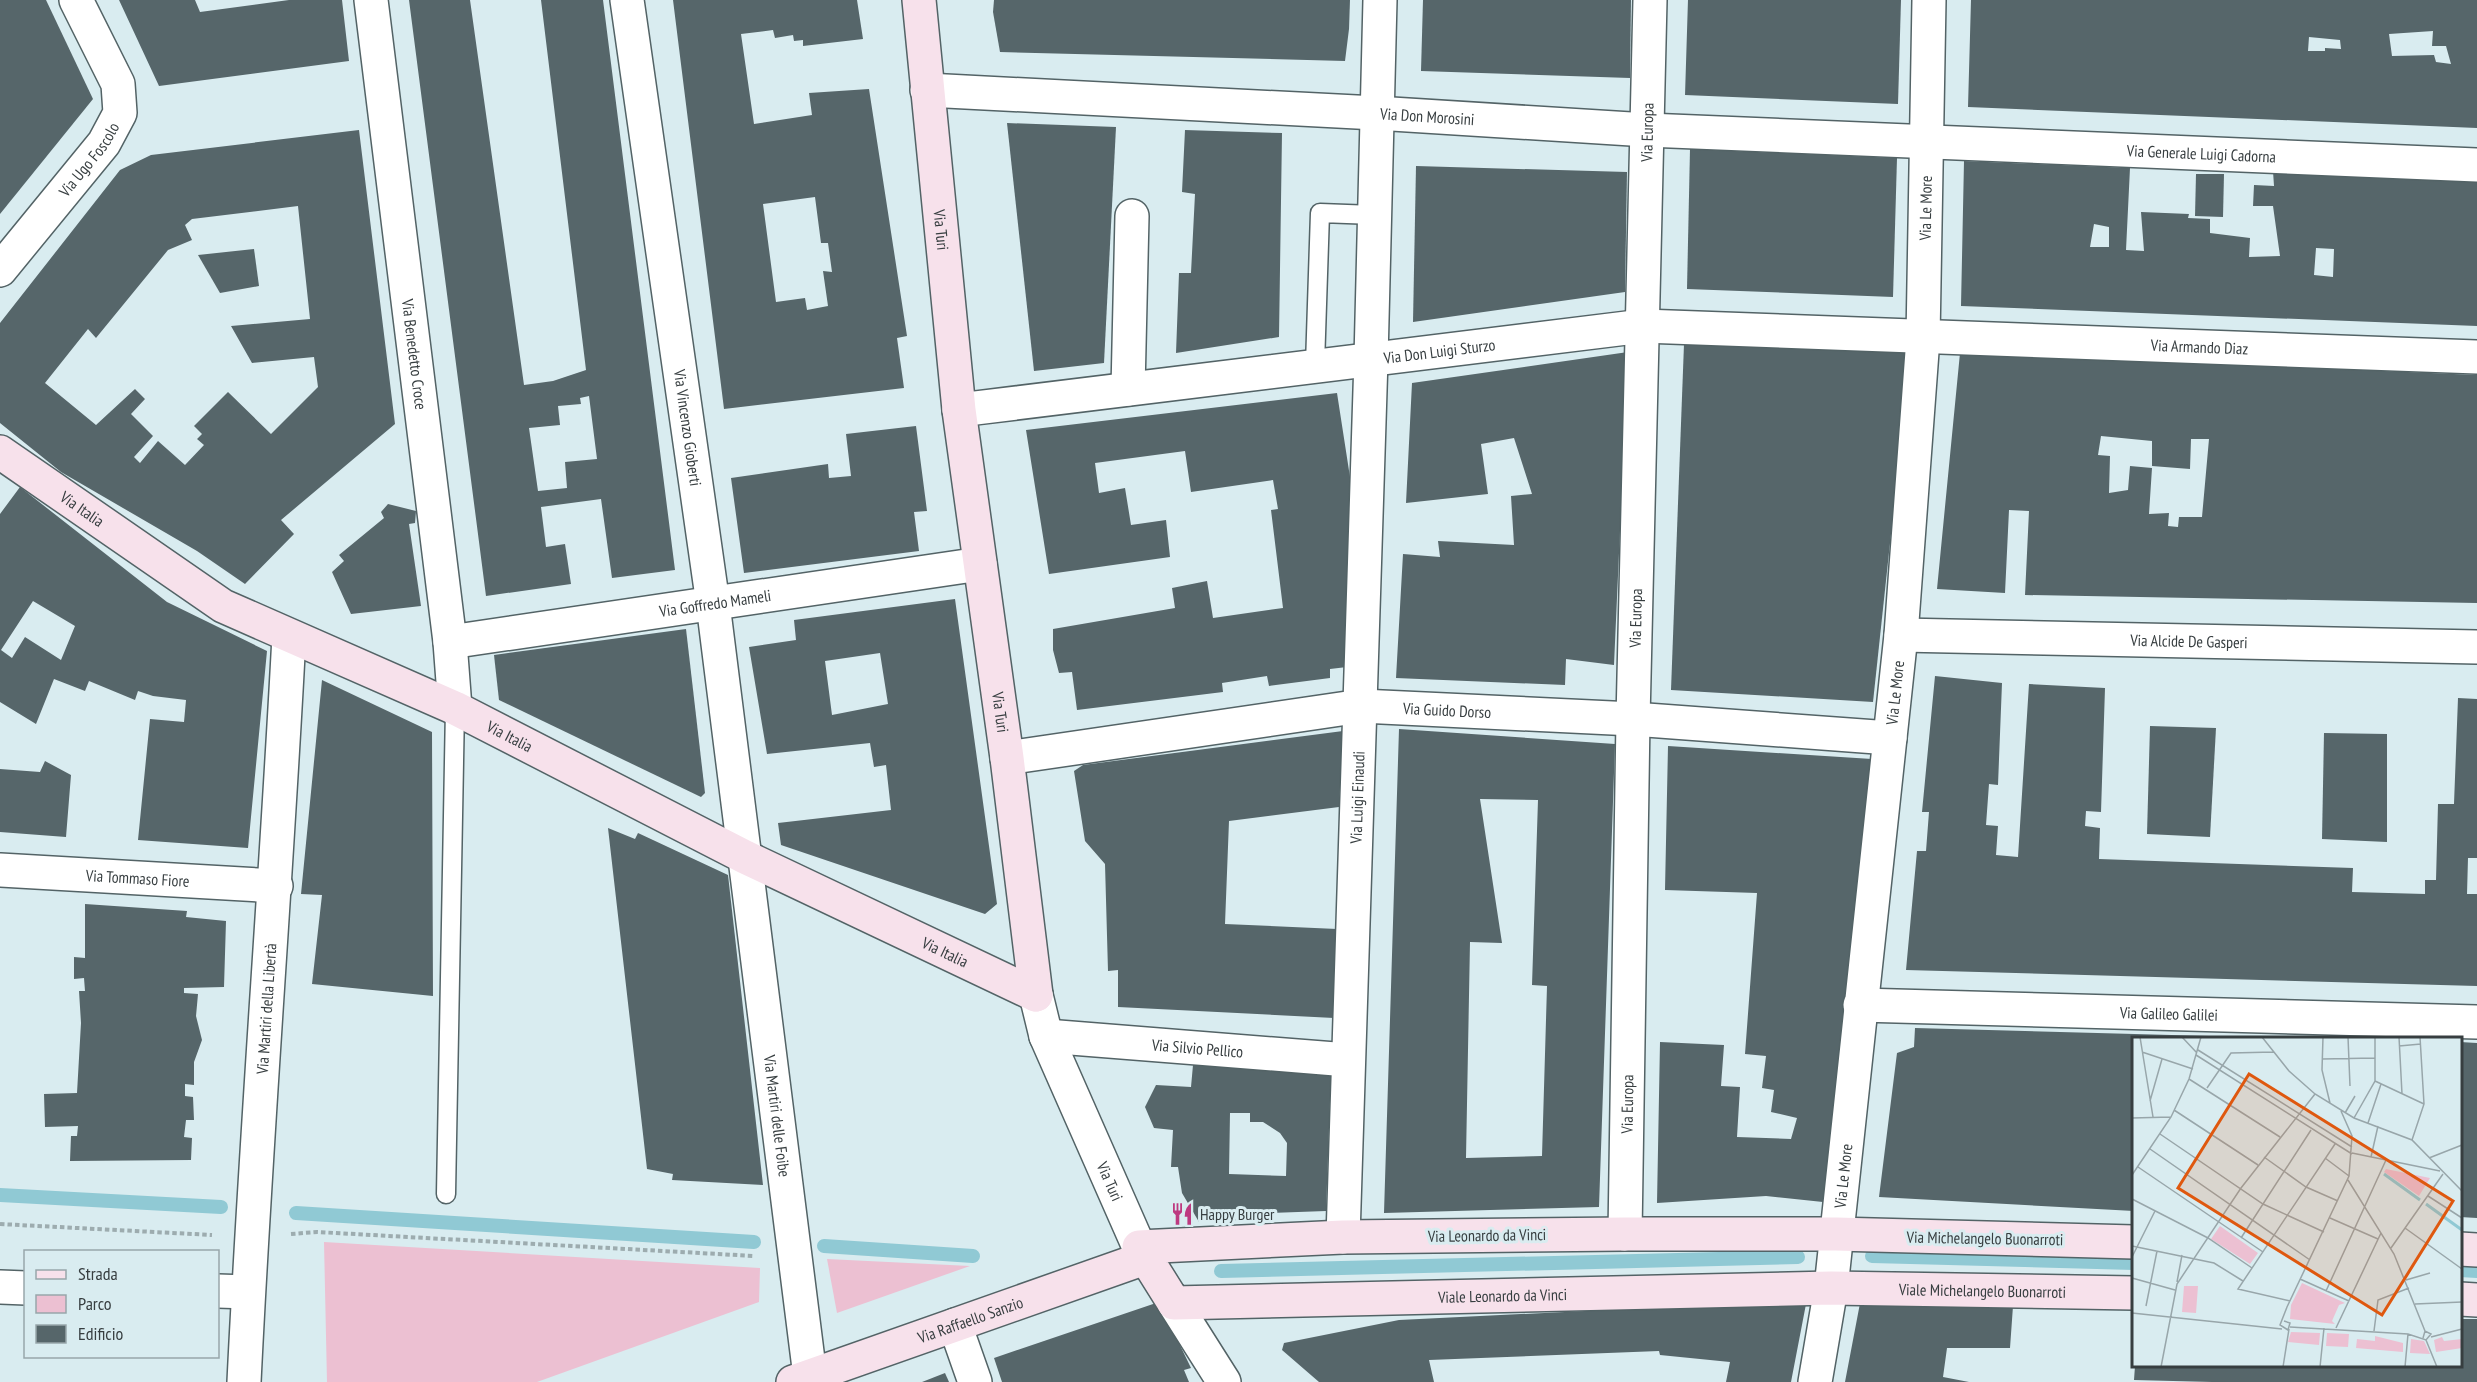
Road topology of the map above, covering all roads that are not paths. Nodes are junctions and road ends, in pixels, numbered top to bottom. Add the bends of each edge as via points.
1 (76, 0) edge
2 (371, 0) edge
3 (627, 0) edge
4 (919, 0) edge
5 (1380, 0) edge
6 (1650, 0) edge
7 (1929, 0) edge
8 (927, 90) junction
9 (1376, 113) junction
10 (1647, 130) junction
11 (1926, 143) junction
12 (2477, 165) edge
13 (1374, 215) junction
14 (1132, 216) dead end
15 (0, 270) edge
16 (1642, 326) junction
17 (1923, 338) junction
18 (2477, 357) edge
19 (1371, 359) junction
20 (1315, 365) junction
21 (1128, 389) junction
22 (959, 411) junction
23 (0, 452) edge
24 (980, 564) junction
25 (713, 604) junction
26 (1901, 634) junction
27 (288, 636) junction
28 (450, 642) junction
29 (2477, 647) edge
30 (1361, 706) junction
31 (455, 708) junction
32 (1633, 719) junction
33 (1890, 738) junction
34 (1007, 758) junction
35 (745, 857) junction
36 (0, 870) edge
37 (276, 886) junction
38 (1036, 995) junction
39 (1860, 1005) junction
40 (2477, 1022) edge
41 (1046, 1036) junction
42 (1348, 1060) junction
43 (446, 1194) dead end
44 (1624, 1234) junction
45 (1836, 1234) junction
46 (1343, 1237) junction
47 (2132, 1242) edge
48 (1142, 1252) junction
49 (0, 1287) edge
50 (24, 1288) edge
51 (1831, 1288) junction
52 (233, 1292) edge
53 (2132, 1293) edge
54 (2462, 1299) edge
55 (2477, 1300) edge
56 (1174, 1303) junction
57 (955, 1325) junction
58 (801, 1379) edge
59 (244, 1382) edge
60 (975, 1382) edge
61 (1224, 1382) edge
62 (1815, 1382) edge

1 - 15 street, Via Ugo Foscolo via 118,84 120,113 104,143
2 - 28 street, Via Benedetto Croce
3 - 25 street, Via Vincenzo Gioberti
4 - 8 street, Via Turi
5 - 9 street, Via Luigi Einaudi
6 - 10 street, Via Europa
7 - 11 street, Via Le More
8 - 9 street, Via Don Morosini
8 - 22 street, Via Turi
9 - 10 street, Via Don Morosini
9 - 13 street, Via Luigi Einaudi
10 - 11 street, Via Don Morosini
10 - 16 street, Via Europa
11 - 12 street, Via Generale Luigi Cadorna
11 - 17 street, Via Le More
13 - 19 street, Via Luigi Einaudi
13 - 20 lane via 1320,213
14 - 21 street
16 - 17 street, Via Don Luigi Sturzo
16 - 19 street, Via Don Luigi Sturzo
16 - 32 street, Via Europa
17 - 18 street, Via Armando Diaz
17 - 26 street, Via Le More
19 - 20 street, Via Don Luigi Sturzo
19 - 30 street, Via Luigi Einaudi
20 - 21 street, Via Don Luigi Sturzo
21 - 22 street, Via Don Luigi Sturzo
22 - 24 street, Via Turi
23 - 27 street, Via Italia via 223,606
24 - 25 street, Via Goffredo Mameli
24 - 34 street, Via Turi
25 - 28 street, Via Goffredo Mameli
25 - 35 street, Via Vincenzo Gioberti
26 - 29 street, Via Alcide De Gasperi
26 - 33 street, Via Le More
27 - 31 street, Via Italia
27 - 37 street, Via Martiri della Libertà
28 - 31 street, Via Benedetto Croce
30 - 32 street, Via Guido Dorso
30 - 34 street, Via Guido Dorso
30 - 42 street, Via Luigi Einaudi
31 - 35 street, Via Italia
31 - 43 lane
32 - 33 street, Via Guido Dorso
32 - 44 street, Via Europa
33 - 39 street, Via Le More
34 - 38 street, Via Turi
35 - 38 street, Via Italia
35 - 58 street, Via Martiri delle Foibe via 795,1258
36 - 37 street, Via Tommaso Fiore
37 - 52 street, Via Martiri della Libertà via 251,1237
38 - 41 street, Via Turi
39 - 40 street, Via Galileo Galilei
39 - 45 street, Via Le More
41 - 42 street, Via Silvio Pellico
41 - 48 street, Via Turi
42 - 46 street, Via Luigi Einaudi
44 - 45 street, Via Leonardo da Vinci
44 - 46 street, Via Leonardo da Vinci
45 - 47 street, Via Michelangelo Buonarroti
45 - 51 street, Via Le More
46 - 48 street, Via Leonardo da Vinci
48 - 56 street, Via Turi
48 - 57 street, Via Raffaello Sanzio
49 - 50 street
51 - 53 street, Viale Michelangelo Buonarroti
51 - 56 street, Viale Leonardo da Vinci
51 - 62 street, Via Le More
52 - 59 street, Via Martiri della Libertà
54 - 55 street
56 - 61 street, Via Turi
57 - 58 street, Via Raffaello Sanzio
57 - 60 street

